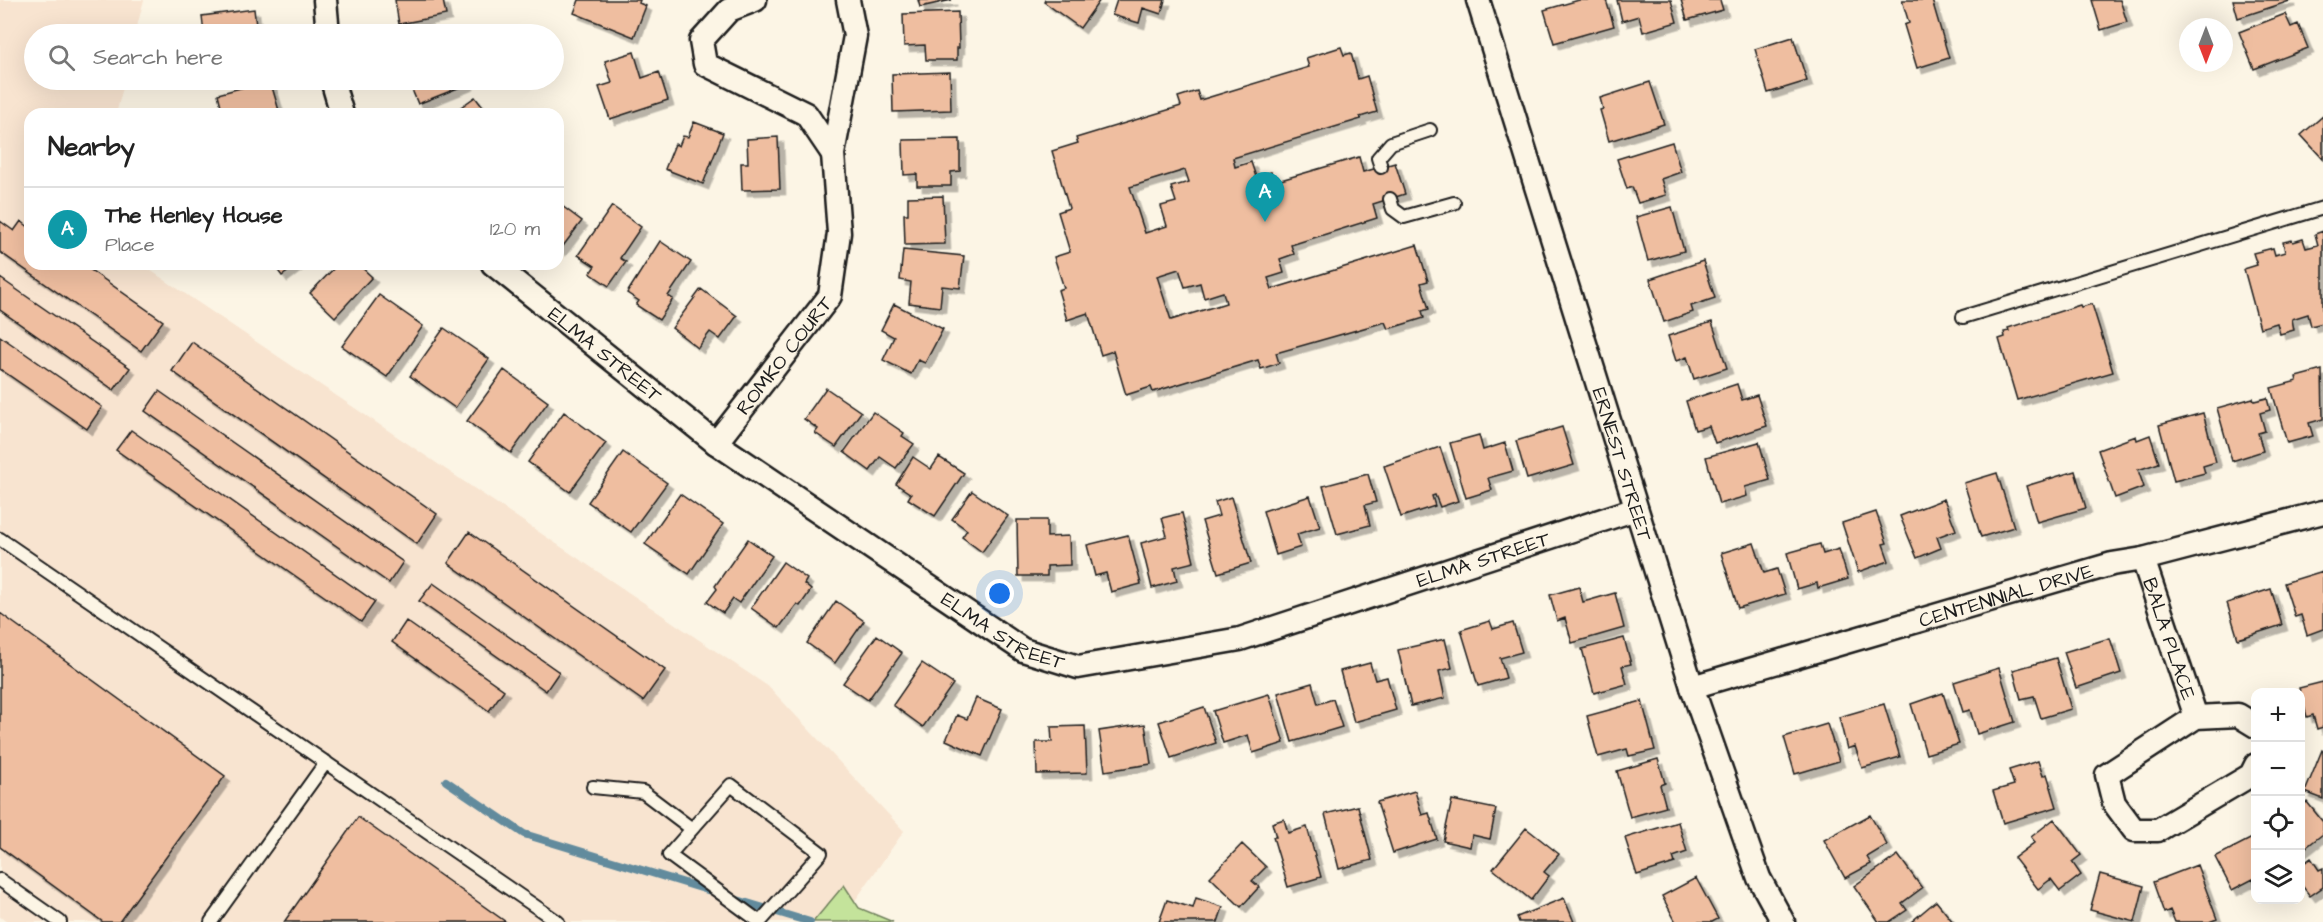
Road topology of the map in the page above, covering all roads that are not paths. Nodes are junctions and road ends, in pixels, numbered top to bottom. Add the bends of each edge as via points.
1 (326, 0) edge
2 (754, 0) edge
3 (848, 0) edge
4 (1478, 0) edge
5 (327, 24) edge
6 (335, 90) edge
7 (340, 108) edge
8 (1430, 130) dead end
9 (833, 154) junction
10 (1381, 167) dead end
11 (1390, 199) dead end
12 (1454, 202) dead end
13 (2323, 208) edge
14 (500, 270) edge
15 (1963, 317) dead end
16 (716, 443) junction
17 (1636, 509) junction
18 (2323, 512) edge
19 (0, 539) edge
20 (2143, 559) junction
21 (1692, 687) junction
22 (2196, 717) junction
23 (2251, 723) edge
24 (326, 762) junction
25 (2251, 775) edge
26 (593, 787) dead end
27 (692, 829) junction
28 (0, 879) edge
29 (60, 922) edge
30 (211, 922) edge
31 (558, 922) edge
32 (760, 922) edge
33 (1783, 922) edge

1 - 5 street
2 - 9 street, ROMKO COURT via 729,10 701,41 705,64 806,114
3 - 9 street, ROMKO COURT via 855,36
4 - 17 street, ERNEST STREET
6 - 7 street
8 - 10 lane via 1391,143 1378,158
9 - 16 street, ROMKO COURT via 839,233 830,296
11 - 12 lane via 1393,209 1404,217
13 - 15 lane
14 - 16 street, ELMA STREET
16 - 17 street, ELMA STREET via 1023,650 1078,667 1240,639
17 - 21 street, ERNEST STREET
18 - 20 street, CENTENNIAL DRIVE
19 - 24 lane
20 - 21 street, CENTENNIAL DRIVE via 2112,564
20 - 22 street, BALA PLACE
21 - 33 street, ERNEST STREET via 1759,878
22 - 23 street, BALA PLACE via 2238,716
22 - 25 street, BALA PLACE via 2107,775 2114,803 2134,830 2157,830
24 - 30 lane
24 - 31 lane
26 - 27 lane via 643,792
27 - 32 lane via 669,855
27 - 32 lane via 731,784 821,853
28 - 29 lane

